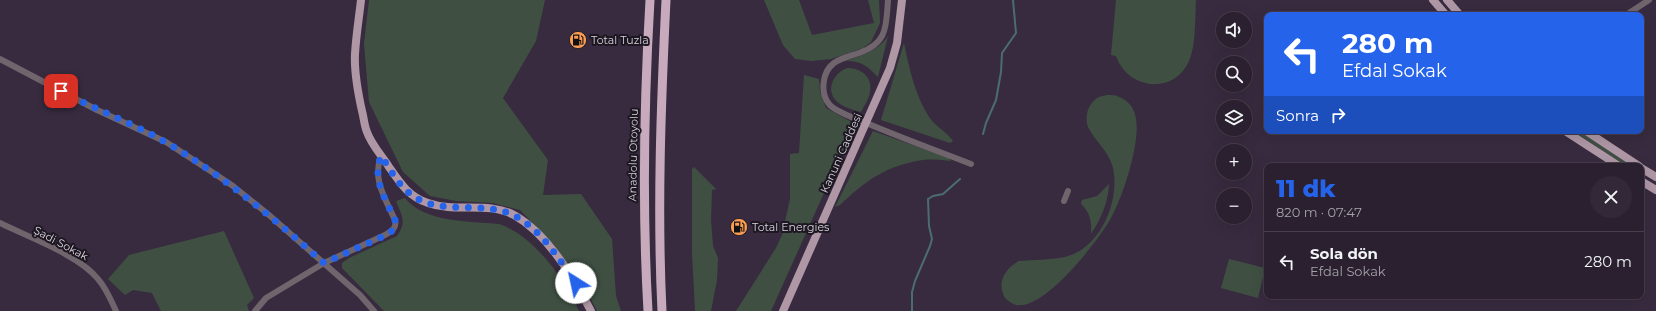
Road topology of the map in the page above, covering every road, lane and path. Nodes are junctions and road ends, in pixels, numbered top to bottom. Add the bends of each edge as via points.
1 (361, 0) edge
2 (650, 0) edge
3 (666, 0) edge
4 (888, 0) edge
5 (902, 0) edge
6 (1433, 0) edge
7 (1447, 0) edge
8 (1649, 0) edge
9 (1443, 12) edge
10 (1457, 12) edge
11 (1631, 12) edge
12 (0, 59) edge
13 (1570, 134) edge
14 (1590, 134) edge
15 (381, 156) junction
16 (1614, 163) edge
17 (1634, 163) edge
18 (971, 164) dead end
19 (1644, 170) edge
20 (1656, 178) edge
21 (1644, 182) edge
22 (1656, 190) edge
23 (1068, 191) dead end
24 (1064, 201) dead end
25 (0, 223) edge
26 (324, 263) junction
27 (116, 311) edge
28 (255, 311) edge
29 (374, 311) edge
30 (591, 311) edge
31 (648, 311) edge
32 (662, 311) edge
33 (783, 311) edge

1 - 15 main road via 355,55 358,89 367,132
2 - 31 highway, Anadolu Otoyolu via 644,146
3 - 32 highway via 660,222
4 - 18 street via 885,30 879,42 864,51 845,57 829,69 823,83 829,105 848,116 903,139
5 - 33 main road, Kanuni Caddesi via 897,43 890,68
6 - 9 main road
7 - 10 main road
8 - 11 street
12 - 26 street via 97,110 146,132 184,154 254,202
13 - 16 main road
14 - 17 main road
15 - 26 street via 378,180 395,220 394,229
15 - 30 main road via 403,187 427,203 442,207 479,206 496,209 514,215 530,226 565,267
19 - 20 main road
21 - 22 main road
23 - 24 street
25 - 27 street, Şadi Sokak via 90,270 105,288
26 - 28 street via 266,298
26 - 29 street

